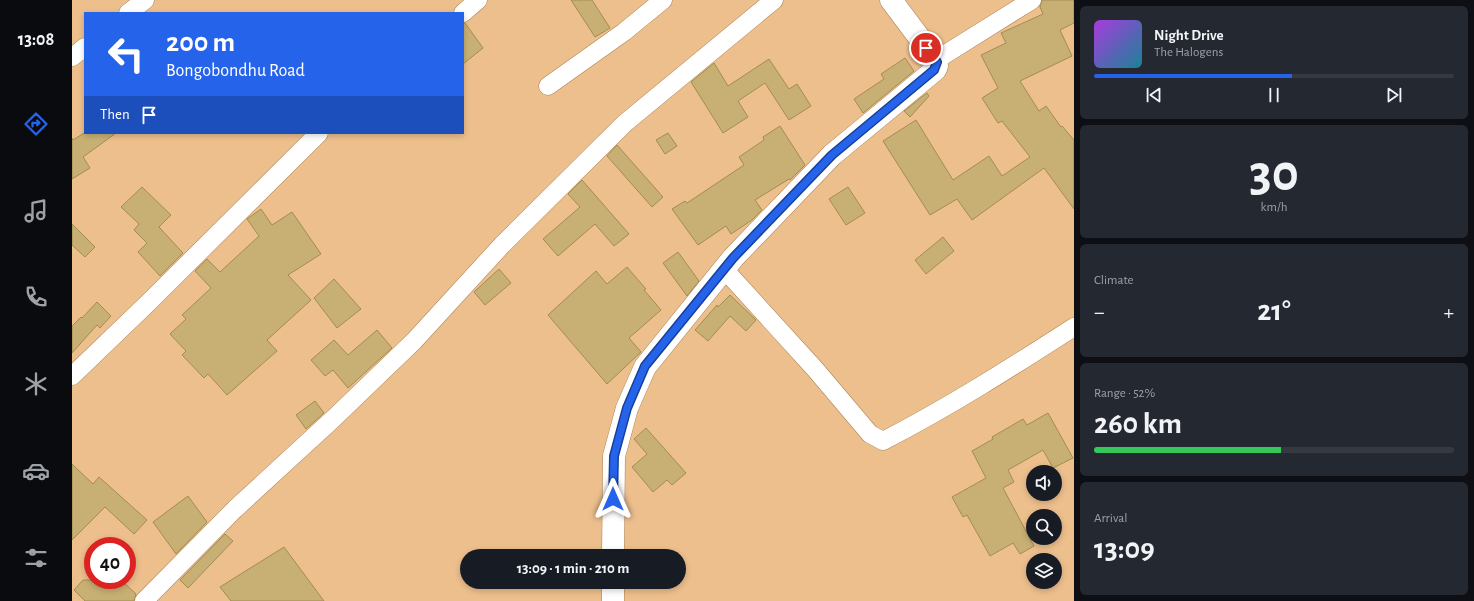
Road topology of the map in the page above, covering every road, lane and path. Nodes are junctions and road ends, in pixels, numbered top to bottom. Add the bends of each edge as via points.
1 (145, 0) edge
2 (478, 0) edge
3 (663, 0) edge
4 (774, 0) edge
5 (891, 0) edge
6 (1032, 0) edge
7 (129, 12) edge
8 (464, 12) edge
9 (84, 48) edge
10 (72, 58) edge
11 (936, 60) junction
12 (548, 86) dead end
13 (318, 134) edge
14 (724, 269) junction
15 (1074, 327) edge
16 (72, 376) edge
17 (613, 549) edge
18 (613, 589) edge
19 (144, 601) edge
20 (613, 601) edge

1 - 7 street
2 - 8 street
3 - 12 street via 624,32
4 - 19 street via 625,123 502,245 414,341 235,508
5 - 11 street
6 - 11 street
9 - 10 street
11 - 14 street via 937,66 934,70 832,155
13 - 16 street
14 - 15 street via 870,434 883,441 916,424
14 - 17 street via 645,366 627,408 614,456
18 - 20 street

